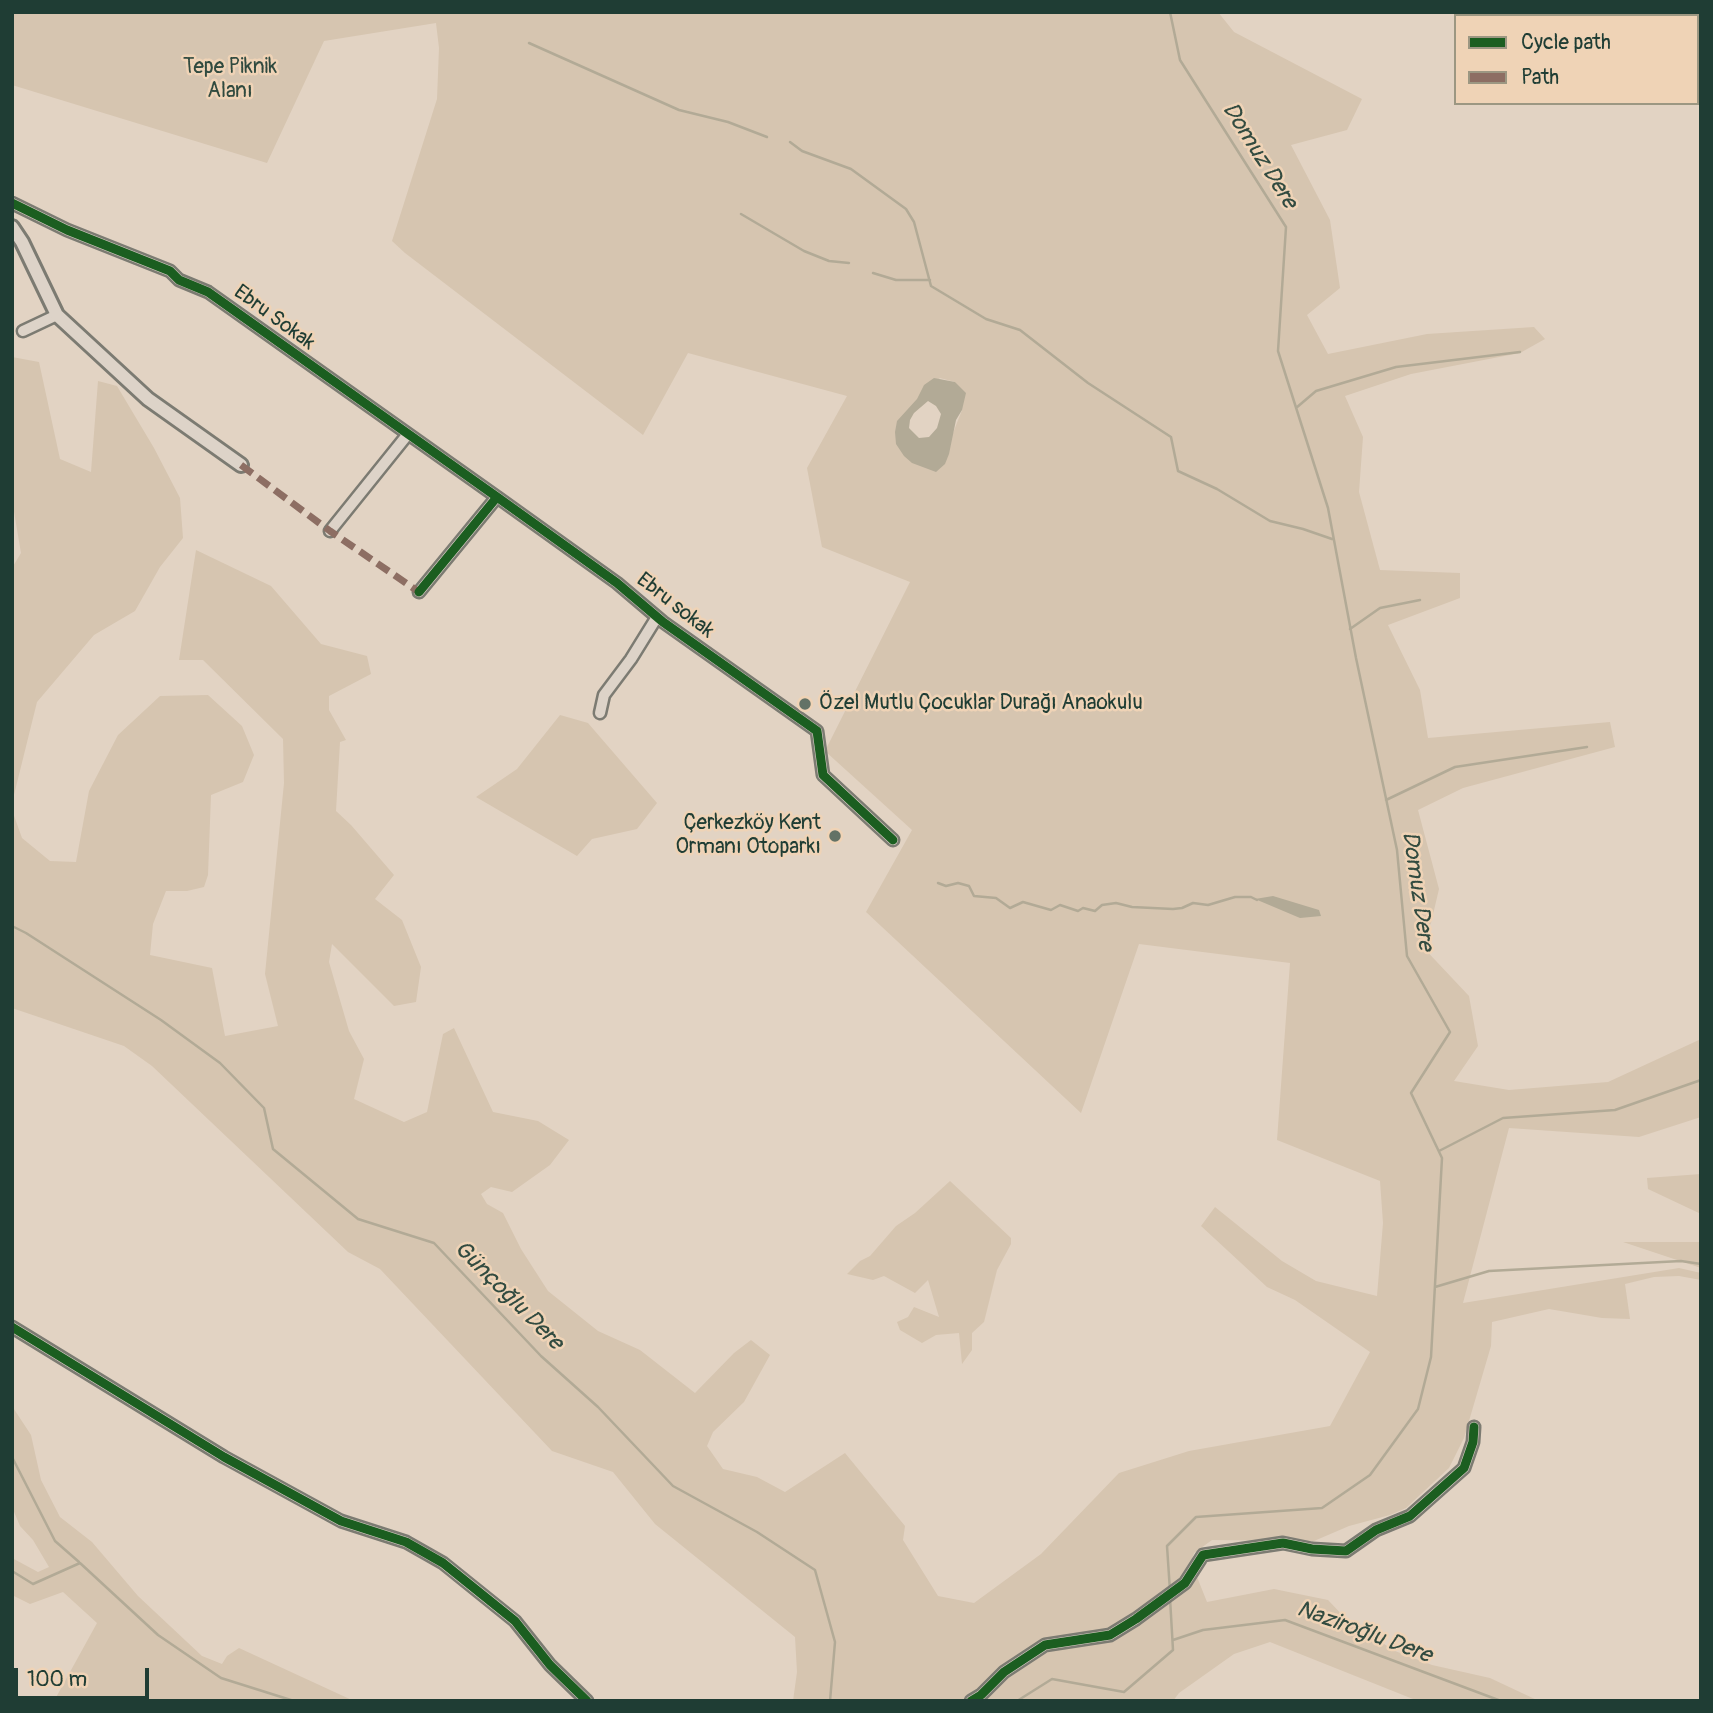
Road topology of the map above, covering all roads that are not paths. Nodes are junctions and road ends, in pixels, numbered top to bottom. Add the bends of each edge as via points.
1 (12, 203) edge
2 (12, 227) edge
3 (57, 316) junction
4 (23, 331) dead end
5 (408, 434) junction
6 (241, 465) dead end
7 (498, 497) junction
8 (330, 531) dead end
9 (419, 592) dead end
10 (657, 617) junction
11 (600, 713) dead end
12 (893, 840) dead end
13 (12, 1327) edge
14 (1474, 1427) dead end
15 (584, 1700) edge
16 (971, 1701) edge

1 - 5 street, Ebru Sokak via 208,292
2 - 3 street
3 - 4 street
3 - 6 street via 148,399
5 - 7 street, Ebru Sokak
5 - 8 street
7 - 9 street
7 - 10 street, Ebru sokak
10 - 11 street via 604,695
10 - 12 street, Ebru sokak via 817,731 823,775
13 - 15 street via 235,1464 341,1521 406,1542 443,1563 515,1621
14 - 16 street via 1464,1468 1410,1516 1376,1530 1346,1551 1283,1543 1203,1555 1185,1583 1136,1619 1110,1635 1045,1645

